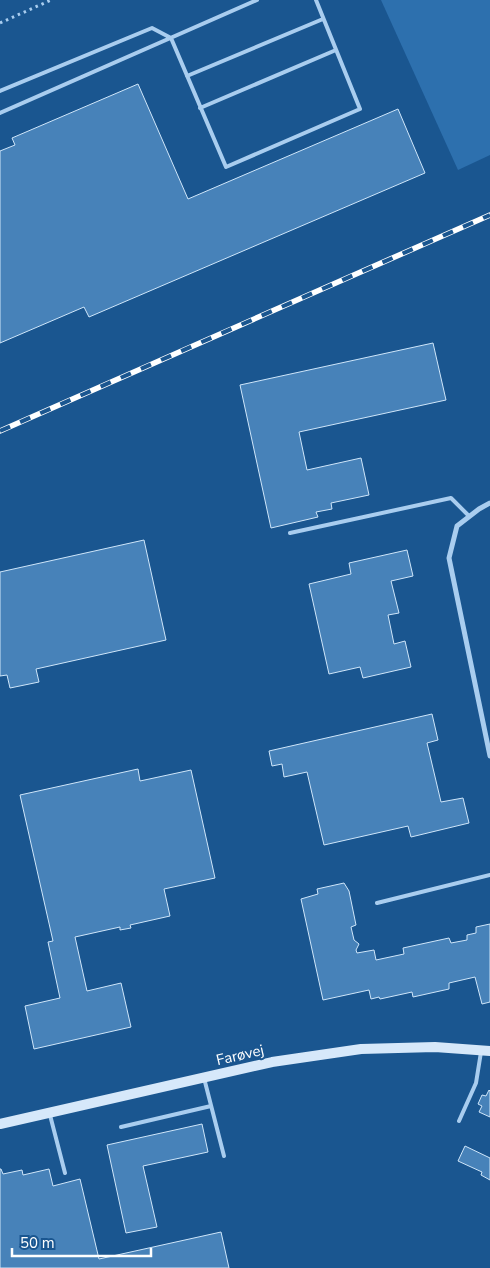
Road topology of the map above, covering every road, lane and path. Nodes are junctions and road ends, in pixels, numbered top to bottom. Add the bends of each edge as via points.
1 (51, 0) edge
2 (257, 0) edge
3 (316, 0) edge
4 (323, 19) junction
5 (0, 23) edge
6 (171, 38) junction
7 (336, 50) junction
8 (187, 76) junction
9 (0, 91) edge
10 (200, 108) junction
11 (0, 113) edge
12 (490, 503) edge
13 (470, 516) junction
14 (290, 533) dead end
15 (488, 737) edge
16 (490, 756) edge
17 (490, 875) edge
18 (377, 903) dead end
19 (486, 1050) edge
20 (204, 1078) junction
21 (211, 1106) junction
22 (49, 1113) junction
23 (459, 1121) dead end
24 (0, 1124) edge
25 (121, 1127) dead end
26 (224, 1156) dead end
27 (66, 1173) dead end

1 - 5 path
2 - 6 lane
3 - 4 lane
4 - 7 lane
4 - 8 lane
6 - 8 lane
6 - 9 lane via 152,28
6 - 11 lane
7 - 10 lane
7 - 10 lane via 360,110 226,167
8 - 10 lane
12 - 13 street
13 - 14 lane via 451,498
13 - 15 street via 457,526 449,558
15 - 16 street
17 - 18 lane
19 - 20 street, Farøvej via 434,1047 361,1049 272,1062
19 - 23 lane
20 - 21 lane
20 - 22 street, Farøvej
21 - 25 lane
21 - 26 lane
22 - 24 street, Farøvej
22 - 27 lane

